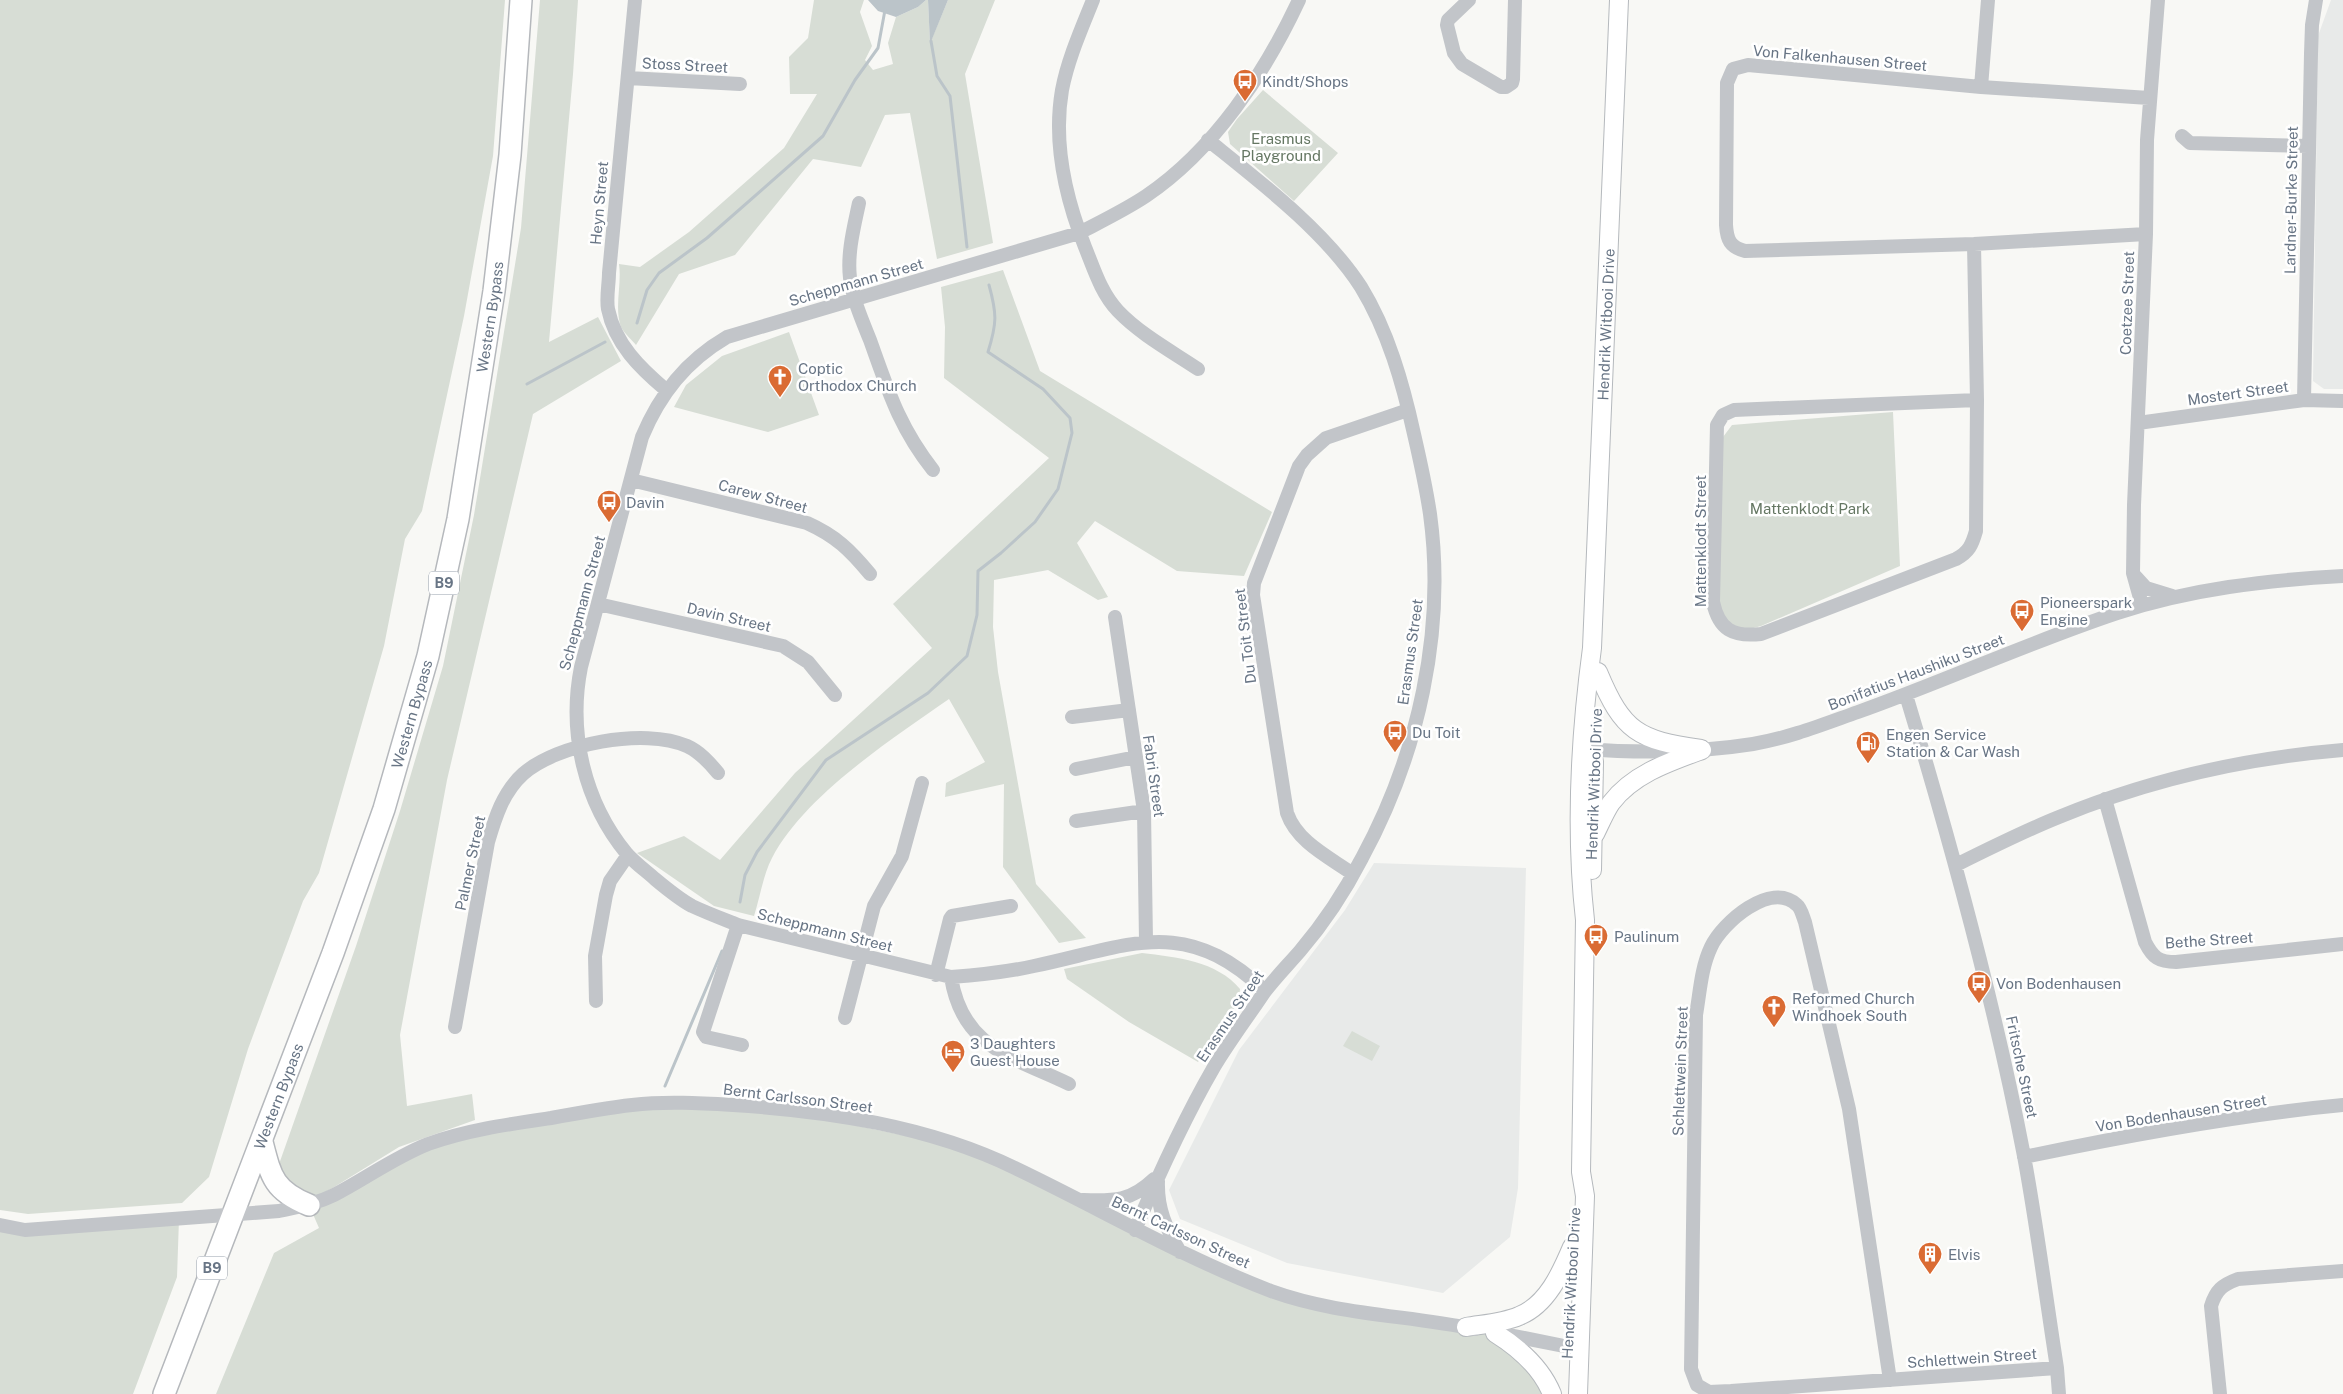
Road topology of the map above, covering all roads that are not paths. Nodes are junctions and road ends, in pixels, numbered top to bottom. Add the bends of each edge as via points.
1 (521, 0) edge
2 (635, 0) edge
3 (1093, 0) edge
4 (1299, 0) edge
5 (1468, 0) edge
6 (1515, 0) edge
7 (1619, 0) edge
8 (1988, 0) edge
9 (2158, 0) edge
10 (2316, 0) edge
11 (628, 78) junction
12 (740, 84) dead end
13 (1981, 87) junction
14 (2149, 98) junction
15 (2182, 136) dead end
16 (1208, 140) junction
17 (2308, 146) junction
18 (859, 203) dead end
19 (1080, 233) junction
20 (2146, 234) junction
21 (1974, 244) junction
22 (855, 300) junction
23 (1198, 369) dead end
24 (666, 390) junction
25 (1978, 400) junction
26 (2304, 400) junction
27 (2343, 401) edge
28 (1408, 410) junction
29 (2138, 423) junction
30 (933, 470) dead end
31 (631, 480) junction
32 (2133, 573) junction
33 (870, 574) dead end
34 (2343, 576) edge
35 (2177, 598) junction
36 (598, 604) junction
37 (2142, 605) junction
38 (2116, 613) junction
39 (1115, 617) dead end
40 (1592, 648) junction
41 (1598, 672) junction
42 (835, 694) dead end
43 (1906, 695) junction
44 (1129, 710) junction
45 (1072, 717) dead end
46 (578, 746) junction
47 (1589, 749) junction
48 (1702, 750) junction
49 (2343, 750) edge
50 (1136, 757) junction
51 (1076, 769) dead end
52 (718, 773) dead end
53 (922, 783) dead end
54 (2105, 800) junction
55 (1144, 810) junction
56 (1076, 822) dead end
57 (1594, 837) junction
58 (628, 855) junction
59 (1956, 865) junction
60 (1354, 874) junction
61 (1011, 906) dead end
62 (1585, 920) junction
63 (738, 925) junction
64 (1146, 941) junction
65 (2343, 944) edge
66 (861, 956) junction
67 (936, 975) junction
68 (951, 977) junction
69 (1265, 991) junction
70 (596, 1002) dead end
71 (845, 1018) dead end
72 (455, 1026) dead end
73 (742, 1045) dead end
74 (1069, 1084) dead end
75 (2343, 1106) edge
76 (262, 1142) junction
77 (2024, 1157) junction
78 (1581, 1172) junction
79 (1158, 1175) junction
80 (1076, 1199) junction
81 (309, 1205) junction
82 (231, 1216) junction
83 (0, 1225) edge
84 (1135, 1230) junction
85 (1572, 1247) junction
86 (1180, 1252) junction
87 (2343, 1271) edge
88 (1466, 1327) junction
89 (1495, 1333) junction
90 (1573, 1348) junction
91 (2057, 1368) junction
92 (1890, 1380) junction
93 (164, 1394) edge
94 (1552, 1394) edge
95 (1567, 1394) edge
96 (1578, 1394) edge
97 (2059, 1394) edge
98 (2220, 1394) edge

1 - 76 highway, Western Bypass / B9 via 510,155 494,291 458,519 428,656 384,809
2 - 11 street, Heyn Street
3 - 19 street via 1069,63 1060,114 1062,159
4 - 16 street, Scheppmann Street via 1266,63
5 - 6 street via 1450,16 1447,25 1456,57 1462,64 1506,87 1513,79
7 - 40 main road, Hendrik Witbooi Drive
8 - 13 street
9 - 14 street, Coetzee Street
10 - 17 street, Lardner-Burke Street via 2312,25
11 - 12 street, Stoss Street
11 - 24 street, Heyn Street via 608,307 630,356
13 - 14 street, Von Falkenhausen Street
13 - 21 street, Von Falkenhausen Street via 1748,65 1733,69 1727,84 1726,225 1727,239 1734,248 1745,251
14 - 20 street, Coetzee Street
15 - 17 street via 2190,142
16 - 19 street, Scheppmann Street via 1147,195
16 - 28 street, Erasmus Street via 1318,235 1361,287 1386,338
17 - 26 street, Lardner-Burke Street
18 - 22 street via 850,262
19 - 22 street, Scheppmann Street
19 - 23 street via 1097,278 1118,311
20 - 21 street, Von Falkenhausen Street
20 - 29 street, Coetzee Street
21 - 25 street, Mattenklodt Street
22 - 24 street, Scheppmann Street via 727,337 708,348
22 - 30 street via 905,430
24 - 31 street, Scheppmann Street via 642,437
25 - 25 street, Mattenklodt Street via 1976,531 1967,553 1761,634 1735,633 1721,623 1713,602 1718,425 1723,414 1734,410
26 - 27 street, Mostert Street
26 - 29 street, Mostert Street
28 - 60 street, Erasmus Street via 1430,514 1434,612 1427,667 1412,735 1384,814
28 - 60 street, Du Toit Street via 1326,438 1307,455 1299,466 1254,583 1253,595 1287,813 1297,832 1307,842
29 - 32 street, Coetzee Street
31 - 33 street, Carew Street via 807,523 841,543
31 - 36 street, Scheppmann Street
32 - 35 street via 2146,588
32 - 37 street, Coetzee Street
32 - 38 street via 2130,594
34 - 35 street, Bonifatius Haushiku Street via 2260,582
35 - 37 street, Bonifatius Haushiku Street
36 - 42 street, Davin Street via 783,646 808,662
36 - 46 street, Scheppmann Street via 577,688
37 - 38 street, Bonifatius Haushiku Street
38 - 43 street, Bonifatius Haushiku Street
39 - 44 street, Fabri Street
40 - 41 main road, Hendrik Witbooi Drive
40 - 47 main road, Hendrik Witbooi Drive via 1586,692
41 - 47 main road, Hendrik Witbooi Drive
41 - 48 main road via 1618,713 1640,735 1666,744
43 - 48 street, Bonifatius Haushiku Street via 1778,739
43 - 59 street, Fritsche Street
44 - 45 street
44 - 50 street, Fabri Street
46 - 52 street, Palmer Street via 637,739 678,742 704,756
46 - 58 street, Scheppmann Street via 595,798 610,830
46 - 72 street, Palmer Street via 548,757 521,776 494,819
47 - 48 street, Bonifatius Haushiku Street
47 - 57 main road, Hendrik Witbooi Drive
47 - 62 main road, Hendrik Witbooi Drive via 1581,883
48 - 57 main road via 1647,772 1629,786 1612,803
49 - 54 street via 2243,762
50 - 51 street
50 - 55 street, Fabri Street
53 - 66 street via 902,856 879,895
54 - 59 street via 2023,832
54 - 65 street, Bethe Street via 2145,942 2152,956 2162,962 2176,962
55 - 56 street
55 - 64 street, Fabri Street
57 - 62 main road, Hendrik Witbooi Drive
58 - 63 street, Scheppmann Street via 691,906
58 - 70 street via 610,881 606,895 595,956
59 - 77 street, Fritsche Street via 1998,1029
60 - 69 street, Erasmus Street via 1315,932
61 - 67 street via 952,916
62 - 78 main road, Hendrik Witbooi Drive
63 - 66 street, Scheppmann Street
63 - 73 street via 703,1032 706,1037
64 - 68 street, Scheppmann Street via 1034,966
64 - 69 street, Scheppmann Street via 1190,946 1218,956 1247,974
66 - 67 street, Scheppmann Street
66 - 71 street
67 - 68 street, Scheppmann Street
68 - 74 street via 957,1004 974,1033 989,1046
69 - 79 street, Erasmus Street via 1214,1068
75 - 77 street, Von Bodenhausen Street via 2249,1117
76 - 81 highway via 270,1173 280,1189
76 - 82 highway, Western Bypass / B9
77 - 91 street, Fritsche Street
78 - 85 main road, Hendrik Witbooi Drive via 1575,1195
78 - 90 main road, Hendrik Witbooi Drive via 1585,1196
79 - 80 street via 1142,1190 1118,1200
79 - 84 street, Erasmus Street
79 - 86 street via 1160,1215
80 - 81 street, Bernt Carlsson Street via 1013,1166 910,1131 837,1116 697,1103 634,1104 450,1137 402,1156 331,1197
80 - 84 street, Bernt Carlsson Street
81 - 82 street, Bernt Carlsson Street
82 - 83 street, Bernt Carlsson Street via 25,1230
82 - 93 highway, Western Bypass / B9
84 - 86 street, Bernt Carlsson Street
85 - 88 main road via 1556,1280 1530,1310 1506,1320
85 - 90 main road, Hendrik Witbooi Drive
86 - 88 street, Bernt Carlsson Street via 1273,1292 1314,1304
87 - 98 street via 2223,1284 2211,1306
88 - 89 street, Bernt Carlsson Street
89 - 90 street, Bernt Carlsson Street
89 - 94 main road via 1527,1356
90 - 95 main road, Hendrik Witbooi Drive
90 - 96 main road, Hendrik Witbooi Drive
91 - 92 street, Schlettwein Street
91 - 97 street, Fritsche Street
92 - 92 street, Schlettwein Street via 1709,1392 1697,1385 1691,1368 1698,1006 1705,961 1712,945 1727,926 1746,909 1766,898 1785,897 1798,905 1805,922 1849,1109

